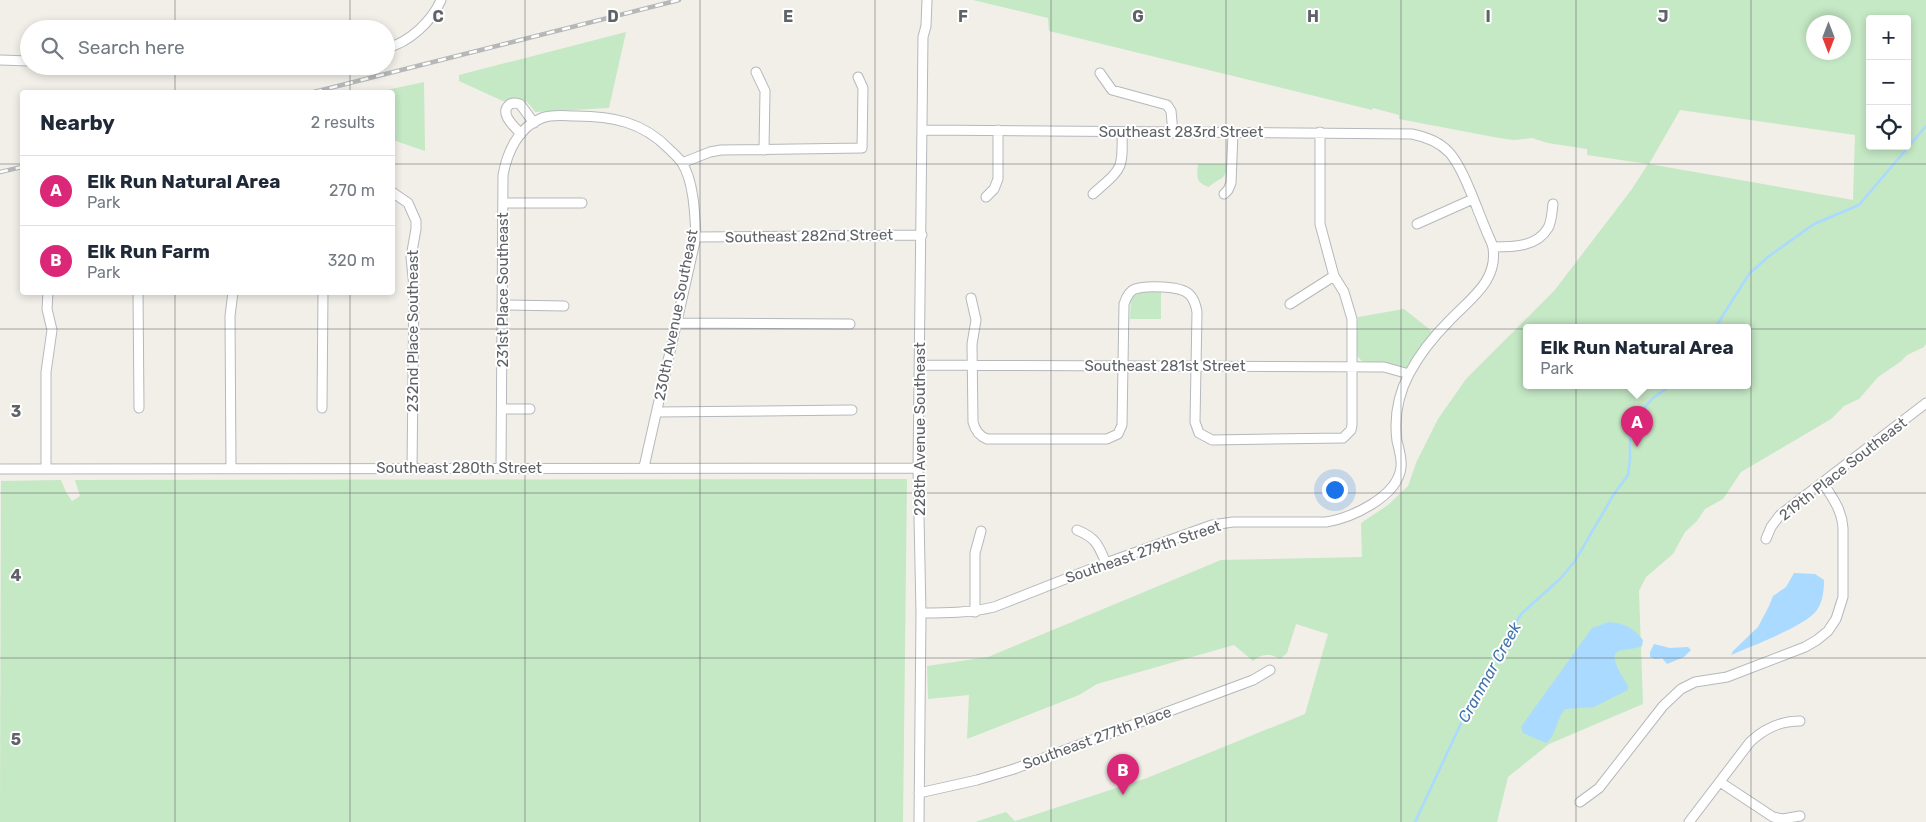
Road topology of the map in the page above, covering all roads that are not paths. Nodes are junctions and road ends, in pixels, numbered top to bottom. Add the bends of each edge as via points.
1 (441, 0) edge
2 (927, 0) edge
3 (395, 44) edge
4 (0, 60) edge
5 (20, 61) edge
6 (756, 72) dead end
7 (1100, 73) dead end
8 (858, 77) dead end
9 (534, 123) junction
10 (923, 130) junction
11 (998, 130) junction
12 (1122, 132) junction
13 (1233, 132) junction
14 (1320, 132) junction
15 (1173, 133) junction
16 (521, 134) junction
17 (764, 150) junction
18 (682, 163) junction
19 (395, 194) edge
20 (1094, 194) dead end
21 (1224, 194) dead end
22 (986, 197) dead end
23 (1473, 199) junction
24 (503, 203) junction
25 (582, 203) dead end
26 (1553, 204) dead end
27 (1416, 224) dead end
28 (922, 234) junction
29 (696, 237) junction
30 (1493, 247) junction
31 (1334, 276) junction
32 (48, 295) edge
33 (138, 295) edge
34 (233, 295) edge
35 (323, 295) edge
36 (971, 298) dead end
37 (1290, 304) dead end
38 (502, 305) junction
39 (564, 306) dead end
40 (677, 323) junction
41 (850, 324) dead end
42 (920, 365) junction
43 (972, 365) junction
44 (1123, 366) junction
45 (1195, 366) junction
46 (1353, 366) junction
47 (1409, 374) junction
48 (1926, 404) edge
49 (139, 408) dead end
50 (322, 408) dead end
51 (502, 409) junction
52 (530, 409) dead end
53 (852, 410) dead end
54 (657, 412) junction
55 (644, 467) junction
56 (501, 468) junction
57 (918, 468) junction
58 (0, 469) edge
59 (46, 469) junction
60 (230, 469) junction
61 (412, 469) junction
62 (1823, 483) junction
63 (1076, 530) dead end
64 (982, 531) dead end
65 (1766, 539) dead end
66 (1106, 563) junction
67 (975, 612) junction
68 (921, 613) junction
69 (1270, 670) dead end
70 (1800, 721) dead end
71 (1720, 782) junction
72 (919, 793) junction
73 (1580, 802) dead end
74 (1800, 816) dead end
75 (919, 822) edge
76 (1689, 822) edge

1 - 3 street via 421,28
2 - 10 street, 228th Avenue Southeast via 923,37
4 - 5 street
6 - 17 street via 765,91
7 - 15 street via 1112,90 1167,105 1171,111
8 - 17 street via 863,88 862,148
9 - 16 street, 231st Place Southeast
9 - 16 street via 520,104 508,106 506,116
9 - 18 street via 541,118 558,116 600,116 622,120 659,140
10 - 11 street, Southeast 283rd Street
10 - 28 street, 228th Avenue Southeast
11 - 12 street, Southeast 283rd Street
11 - 22 street via 998,179
12 - 15 street, Southeast 283rd Street
12 - 20 street via 1121,166
13 - 14 street, Southeast 283rd Street
13 - 15 street, Southeast 283rd Street
13 - 21 street via 1232,182
14 - 23 street, Southeast 283rd Street via 1412,134 1436,141 1458,162
14 - 31 street via 1319,214
16 - 24 street, 231st Place Southeast via 513,142 505,161
17 - 18 street via 721,150
18 - 29 street, 230th Avenue Southeast via 692,192
19 - 61 street, 232nd Place Southeast via 412,209 416,221 411,257 414,287
23 - 27 street
23 - 30 street
24 - 25 street
24 - 38 street, 231st Place Southeast
26 - 30 street via 1548,228 1538,238 1523,245
28 - 29 street, Southeast 282nd Street
28 - 42 street, 228th Avenue Southeast
29 - 40 street, 230th Avenue Southeast
30 - 47 street via 1491,269 1482,290 1450,320
31 - 37 street
31 - 46 street via 1344,292 1352,319
32 - 59 street via 52,330 46,372
33 - 49 street
34 - 60 street
35 - 50 street
36 - 43 street via 976,320
38 - 39 street
38 - 51 street, 231st Place Southeast
40 - 41 street
40 - 54 street, 230th Avenue Southeast
42 - 43 street, Southeast 281st Street
42 - 57 street, 228th Avenue Southeast
43 - 44 street, Southeast 281st Street
43 - 44 street via 973,422 977,432 987,439 1107,439 1118,434 1122,425
44 - 45 street, Southeast 281st Street
44 - 45 street via 1124,304 1130,292 1141,288 1176,288 1188,293 1197,312
45 - 46 street, Southeast 281st Street
45 - 46 street via 1195,422 1199,433 1212,440 1338,440 1352,425
46 - 47 street, Southeast 281st Street via 1384,366
47 - 66 street, Southeast 279th Street via 1396,415 1401,469 1391,487 1368,507 1340,520 1326,522 1212,525
48 - 62 street, 219th Place Southeast
51 - 52 street
51 - 56 street, 231st Place Southeast
53 - 54 street
54 - 55 street, 230th Avenue Southeast
55 - 56 street, Southeast 280th Street
55 - 57 street, Southeast 280th Street
56 - 61 street, Southeast 280th Street
57 - 68 street, 228th Avenue Southeast
58 - 59 street, Southeast 280th Street
59 - 60 street, Southeast 280th Street
60 - 61 street, Southeast 280th Street
62 - 65 street, 219th Place Southeast via 1780,515
62 - 73 street via 1843,520 1843,597 1828,631 1805,647 1727,677 1695,682 1681,689 1663,706 1599,788
63 - 66 street via 1097,542
64 - 67 street via 975,553
66 - 67 street, Southeast 279th Street
67 - 68 street, Southeast 279th Street
68 - 72 street, 228th Avenue Southeast
69 - 72 street, Southeast 277th Place via 1253,680 1014,769
70 - 71 street via 1776,724 1759,734
71 - 74 street via 1773,818
71 - 76 street
72 - 75 street, 228th Avenue Southeast

